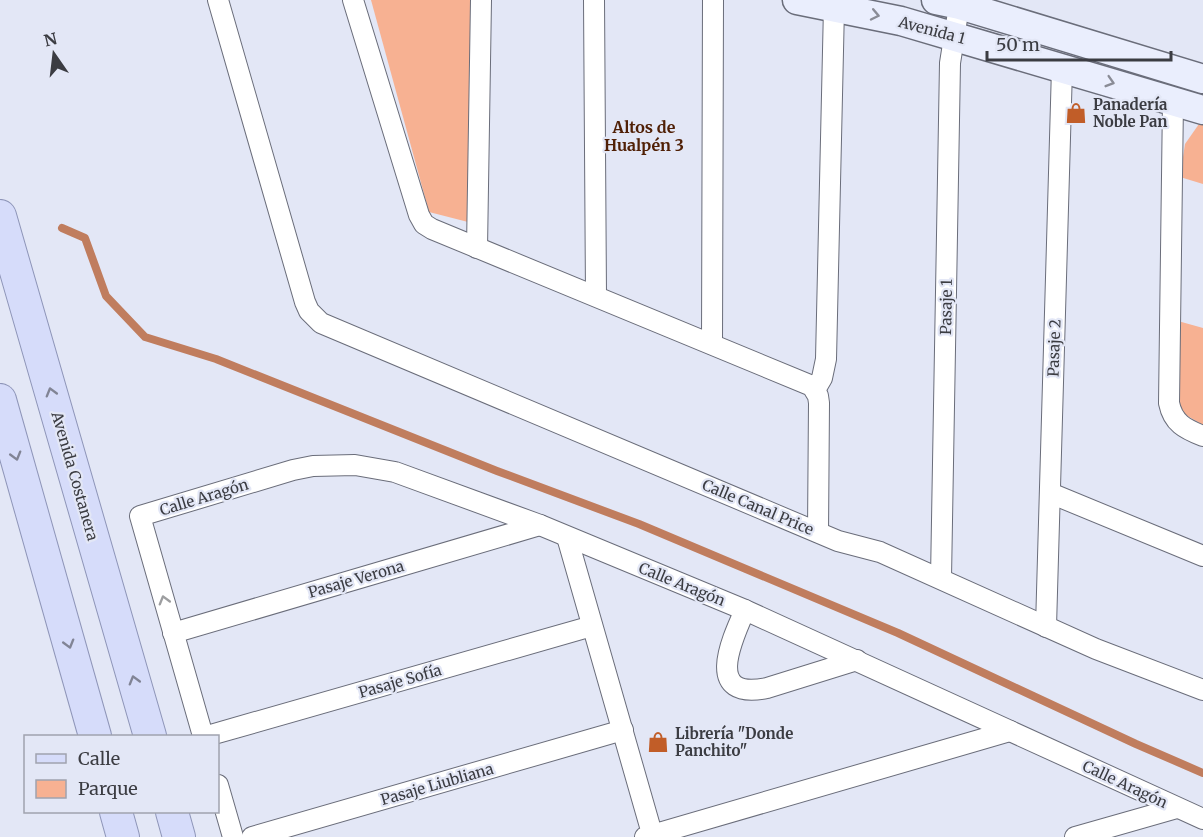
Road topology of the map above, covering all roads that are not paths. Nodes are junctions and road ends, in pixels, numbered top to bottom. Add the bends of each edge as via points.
1 (218, 0) edge
2 (353, 0) edge
3 (481, 0) edge
4 (594, 0) edge
5 (713, 0) edge
6 (797, 0) edge
7 (952, 2) edge
8 (834, 7) junction
9 (954, 35) junction
10 (1062, 68) junction
11 (1203, 80) edge
12 (1173, 101) junction
13 (1203, 110) edge
14 (0, 216) edge
15 (477, 248) junction
16 (596, 296) junction
17 (712, 344) junction
18 (815, 390) junction
19 (0, 400) edge
20 (1203, 436) edge
21 (1050, 493) junction
22 (540, 525) junction
23 (818, 532) junction
24 (567, 537) junction
25 (1203, 556) edge
26 (941, 578) junction
27 (745, 610) junction
28 (592, 626) junction
29 (1047, 627) junction
30 (173, 633) junction
31 (857, 660) junction
32 (1203, 690) edge
33 (622, 730) junction
34 (1010, 730) junction
35 (95, 735) edge
36 (150, 735) edge
37 (205, 735) edge
38 (209, 735) edge
39 (219, 789) edge
40 (1177, 808) junction
41 (116, 813) edge
42 (172, 813) edge
43 (1203, 819) edge
44 (650, 836) edge
45 (123, 837) edge
46 (179, 837) edge
47 (232, 837) edge
48 (252, 837) edge
49 (1077, 837) edge

1 - 23 street, Calle Canal Price via 305,302 315,318 328,328
2 - 15 street via 421,220 432,229
3 - 15 street
4 - 16 street
5 - 17 street
6 - 8 street, Avenida 1
7 - 9 street, Pasaje 1
7 - 11 street, Avenida 1
8 -> 9 street, Avenida 1
8 - 18 street via 826,359
9 - 10 street, Avenida 1
9 - 26 street, Pasaje 1 via 950,63
10 -> 12 street, Avenida 1
10 - 21 street, Pasaje 2
12 - 13 street, Avenida 1
12 - 20 street via 1169,403 1181,426
36 -> 14 main road, Avenida Costanera
15 - 16 street
16 - 17 street
17 - 18 street via 807,383
18 - 23 street via 819,403
19 -> 35 main road
21 - 25 street
21 - 29 street, Pasaje 2
22 - 24 street, Calle Aragón
22 - 30 street, Pasaje Verona
30 -> 22 street, Calle Aragón via 140,516 292,470 355,465 395,472
23 - 26 street, Calle Canal Price
24 - 27 street, Calle Aragón
24 - 28 street
26 - 29 street, Calle Canal Price
27 - 31 street, Calle Aragón
27 - 31 street via 727,653 729,678 738,687 767,688
28 - 33 street
28 - 38 street, Pasaje Sofía
29 - 32 street, Calle Canal Price
30 - 37 street
31 - 34 street, Calle Aragón
33 - 44 street
33 - 48 street, Pasaje Liubliana
34 - 40 street, Calle Aragón
34 - 44 street
39 - 47 street
40 - 43 street, Calle Aragón
40 - 49 street
41 - 45 main road
42 - 46 main road

